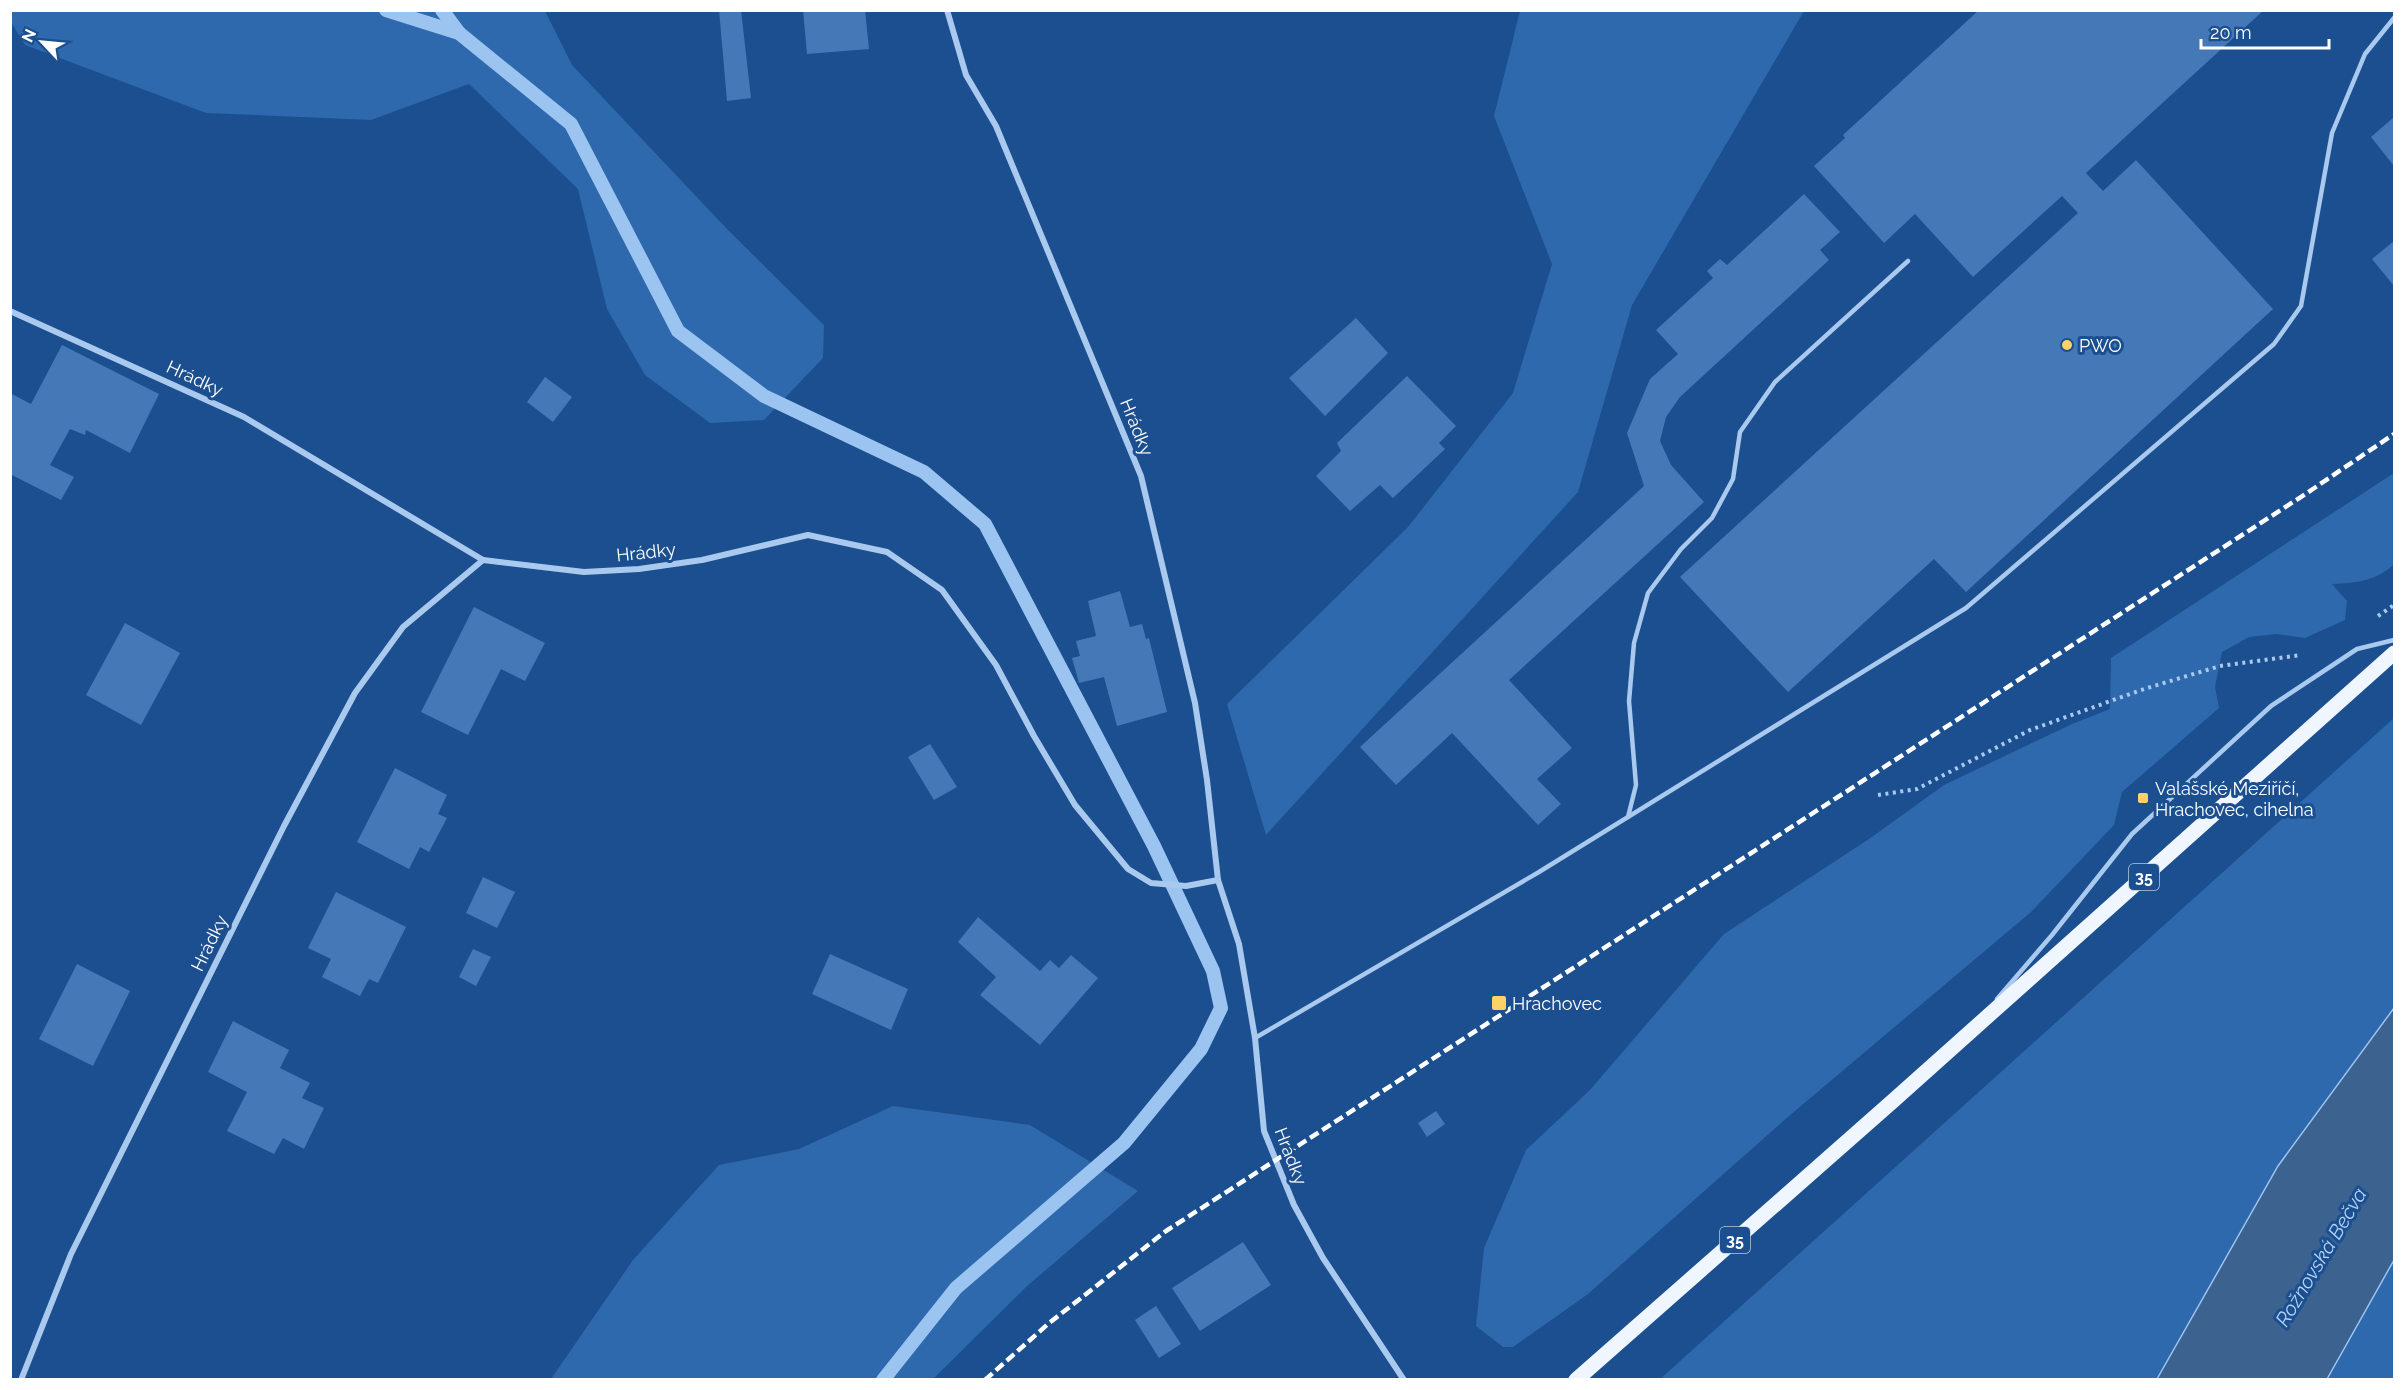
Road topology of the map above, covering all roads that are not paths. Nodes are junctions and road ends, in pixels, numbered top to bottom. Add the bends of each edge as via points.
1 (947, 10) edge
2 (2394, 18) edge
3 (1908, 261) dead end
4 (10, 311) edge
5 (483, 560) junction
6 (2394, 640) edge
7 (2394, 653) edge
8 (1628, 817) junction
9 (1218, 880) junction
10 (1256, 1038) junction
11 (1964, 1038) junction
12 (21, 1380) edge
13 (1404, 1380) edge
14 (1576, 1380) edge

1 - 9 street, Hrádky via 966,75 996,126 1141,476 1195,703
2 - 8 lane via 2365,54 2332,133 2301,306 2274,344 1966,608
3 - 8 lane via 1775,382 1740,432 1733,479 1712,518 1681,549 1648,594 1634,643 1629,701 1636,784
4 - 5 street, Hrádky via 244,417
5 - 9 street, Hrádky via 584,572 639,569 702,560 808,535 887,552 942,590 996,665 1075,805 1128,869 1151,883 1186,886
5 - 12 street, Hrádky via 403,627 355,693 284,826 71,1254
6 - 11 lane via 2358,649 2271,706 2186,783 2132,834
7 - 11 main road, 35
8 - 10 lane
9 - 10 street, Hrádky via 1239,944
10 - 13 street, Hrádky via 1264,1131 1294,1205 1323,1258
11 - 14 main road, 35

